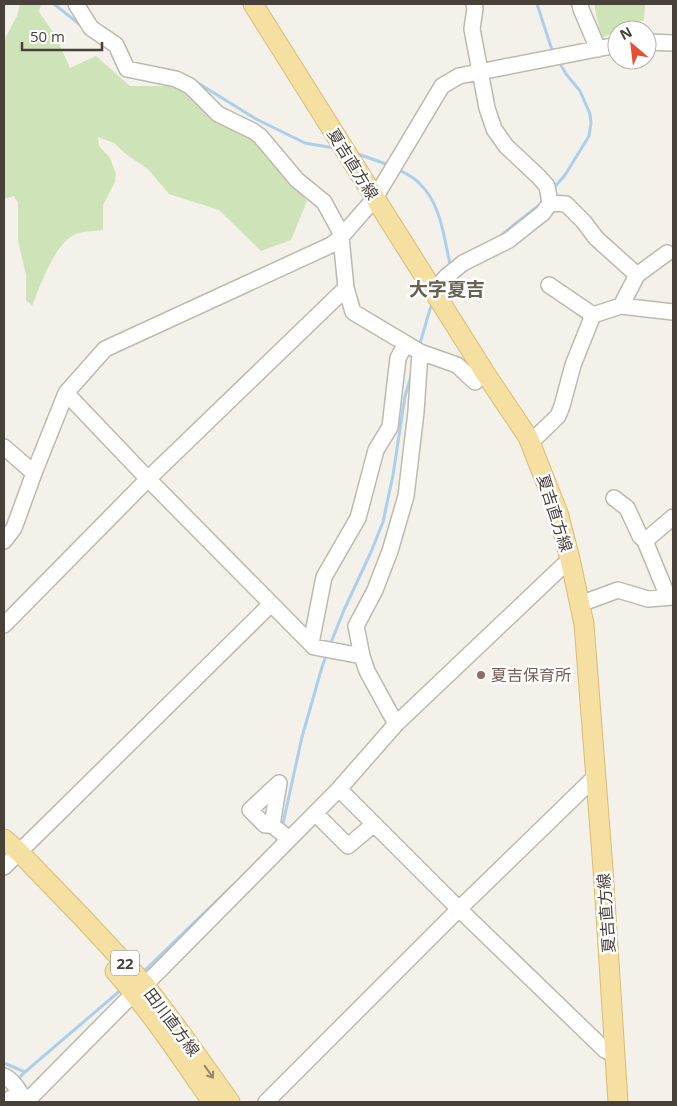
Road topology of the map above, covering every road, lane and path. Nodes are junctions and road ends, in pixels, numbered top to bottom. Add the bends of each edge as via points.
1 (76, 4) edge
2 (253, 4) edge
3 (474, 4) edge
4 (580, 4) edge
5 (657, 42) edge
6 (673, 43) edge
7 (607, 48) edge
8 (598, 49) junction
9 (480, 71) junction
10 (375, 198) junction
11 (550, 203) junction
12 (342, 236) junction
13 (667, 253) dead end
14 (637, 275) junction
15 (549, 285) dead end
16 (346, 288) junction
17 (434, 291) junction
18 (621, 306) junction
19 (673, 312) edge
20 (593, 315) junction
21 (406, 344) junction
22 (420, 352) junction
23 (475, 382) dead end
24 (66, 393) junction
25 (530, 442) junction
26 (4, 447) edge
27 (34, 473) junction
28 (148, 479) junction
29 (614, 498) dead end
30 (673, 517) edge
31 (4, 540) edge
32 (645, 541) junction
33 (570, 559) junction
34 (671, 597) edge
35 (271, 604) junction
36 (580, 604) junction
37 (4, 625) edge
38 (311, 643) junction
39 (362, 656) junction
40 (396, 724) junction
41 (596, 776) junction
42 (339, 789) junction
43 (315, 813) junction
44 (374, 824) junction
45 (272, 825) dead end
46 (4, 839) edge
47 (289, 839) junction
48 (9, 859) edge
49 (459, 909) junction
50 (140, 989) junction
51 (616, 1056) junction
52 (4, 1076) edge
53 (24, 1098) edge
54 (6, 1102) edge
55 (212, 1102) edge
56 (230, 1102) edge
57 (266, 1102) edge
58 (618, 1102) edge

1 - 12 street via 91,28 116,45 127,69 176,79 190,86 218,114 260,136 297,180 324,202
2 - 10 main road, 夏吉直方線
3 - 9 street via 472,28
4 - 8 street
5 - 6 street
7 - 8 street
8 - 9 street
9 - 10 street via 459,76 442,86
9 - 11 street via 486,108 494,129 506,146 547,186
10 - 12 street
10 - 17 main road, 夏吉直方線
11 - 14 street via 566,204 596,238
11 - 17 street via 543,213 509,240 463,263
12 - 16 street
12 - 24 street via 330,245 105,349
13 - 14 street
14 - 18 street
15 - 20 street
16 - 21 street via 354,312
16 - 28 street
17 - 25 main road, 夏吉直方線
18 - 19 street
18 - 20 street
20 - 25 street via 558,416
21 - 22 street
21 - 38 street via 398,358 390,427 376,450 358,518 324,577
22 - 23 street via 457,365
22 - 39 street via 406,496 375,590 356,626
24 - 27 street
24 - 28 street
25 - 33 main road, 夏吉直方線 via 558,513
26 - 27 street
27 - 31 street via 14,528
28 - 35 street
28 - 37 street
29 - 32 street via 627,508
30 - 32 street
32 - 34 street
33 - 36 main road, 夏吉直方線
33 - 40 street
34 - 36 street via 648,599 618,590
35 - 38 street
35 - 48 street
36 - 41 main road, 夏吉直方線
38 - 39 street via 314,647
39 - 40 street
40 - 42 street
41 - 49 street
41 - 51 main road, 夏吉直方線
42 - 43 street
42 - 44 street
43 - 44 street via 348,846
43 - 47 street
44 - 49 street
45 - 47 street
46 - 48 main road, 田川直方線 / 22
47 - 50 street
48 - 50 main road, 田川直方線 / 22 via 81,916
49 - 51 street via 605,1050
49 - 57 street
50 - 53 street
50 - 55 main road, 田川直方線 / 22 via 165,1034
50 -> 56 main road, 田川直方線 / 22 via 186,1040
51 - 58 main road, 夏吉直方線
52 - 53 street
53 - 54 street

